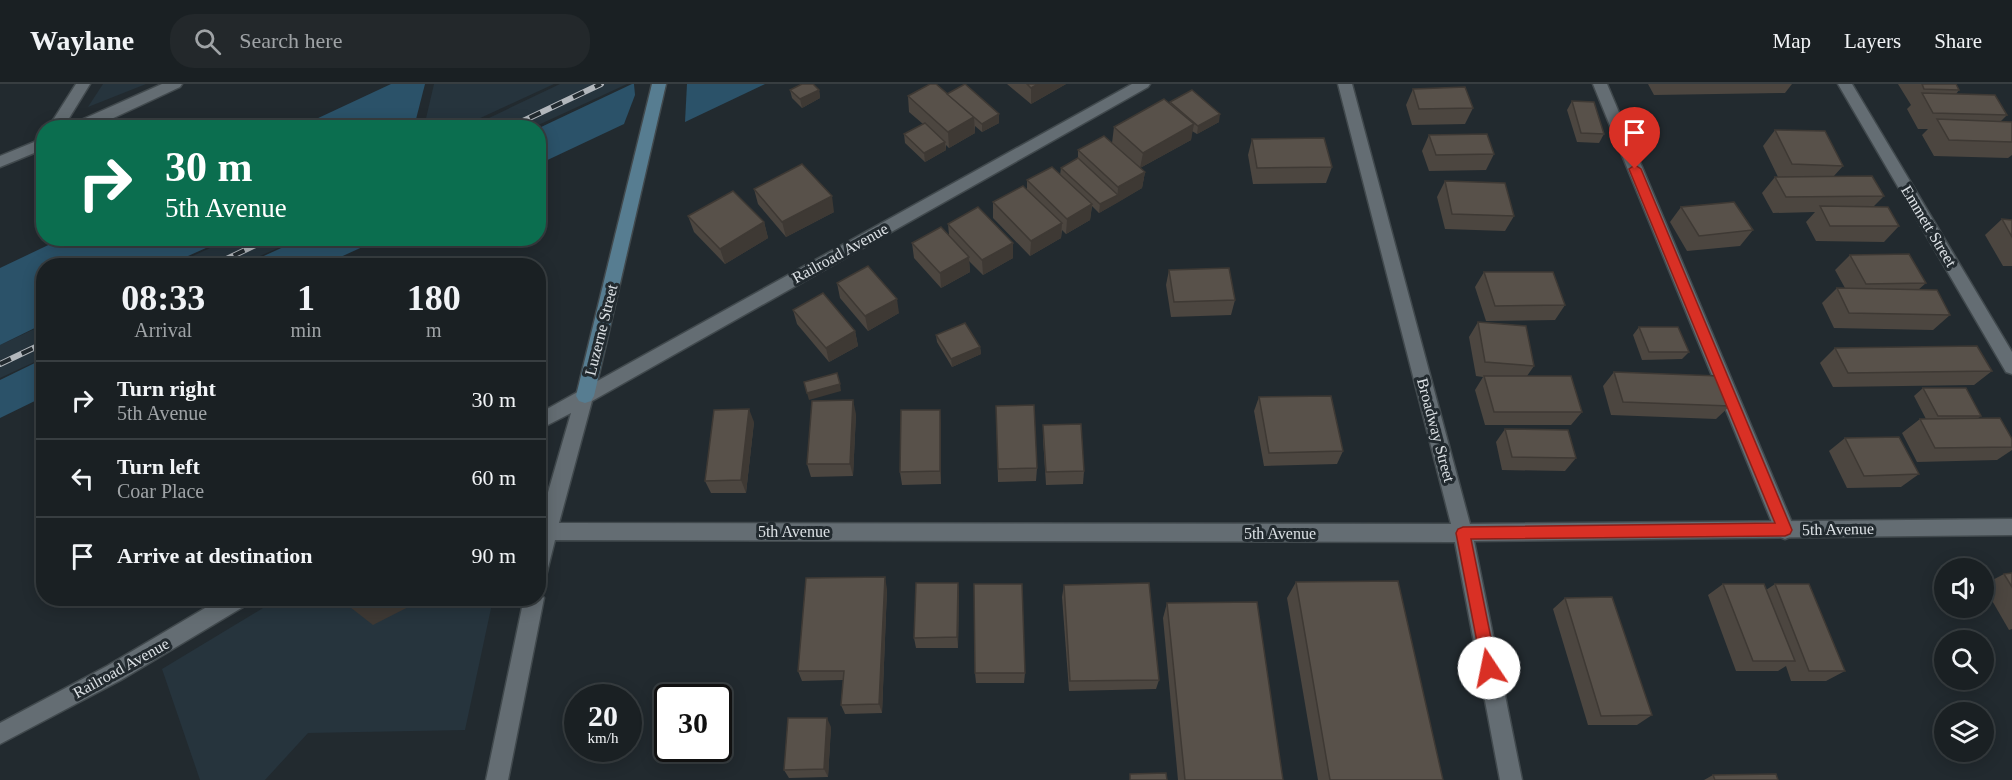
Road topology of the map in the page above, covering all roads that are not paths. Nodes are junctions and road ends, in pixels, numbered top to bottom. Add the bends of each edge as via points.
1 (82, 84) edge
2 (175, 84) edge
3 (660, 84) edge
4 (1143, 84) edge
5 (1345, 84) edge
6 (1600, 84) edge
7 (1845, 84) edge
8 (60, 120) edge
9 (95, 120) edge
10 (36, 146) edge
11 (0, 162) edge
12 (2012, 367) edge
13 (585, 396) junction
14 (546, 418) edge
15 (2012, 527) edge
16 (1785, 530) junction
17 (547, 531) junction
18 (1463, 533) junction
19 (546, 536) edge
20 (227, 606) edge
21 (532, 606) edge
22 (0, 734) edge
23 (497, 780) edge
24 (1511, 780) edge

1 - 8 street
2 - 9 street
3 - 13 street, Luzerne Street
4 - 13 street, Railroad Avenue
5 - 18 street, Broadway Street
6 - 16 street
7 - 12 street, Emmett Street
10 - 11 street
13 - 14 street, Railroad Avenue
13 - 17 street, Luzerne Street
15 - 16 street, 5th Avenue
16 - 18 street, 5th Avenue
17 - 18 street, 5th Avenue
17 - 19 street, Luzerne Street
18 - 24 street, Broadway Street
20 - 22 street, Railroad Avenue
21 - 23 street

